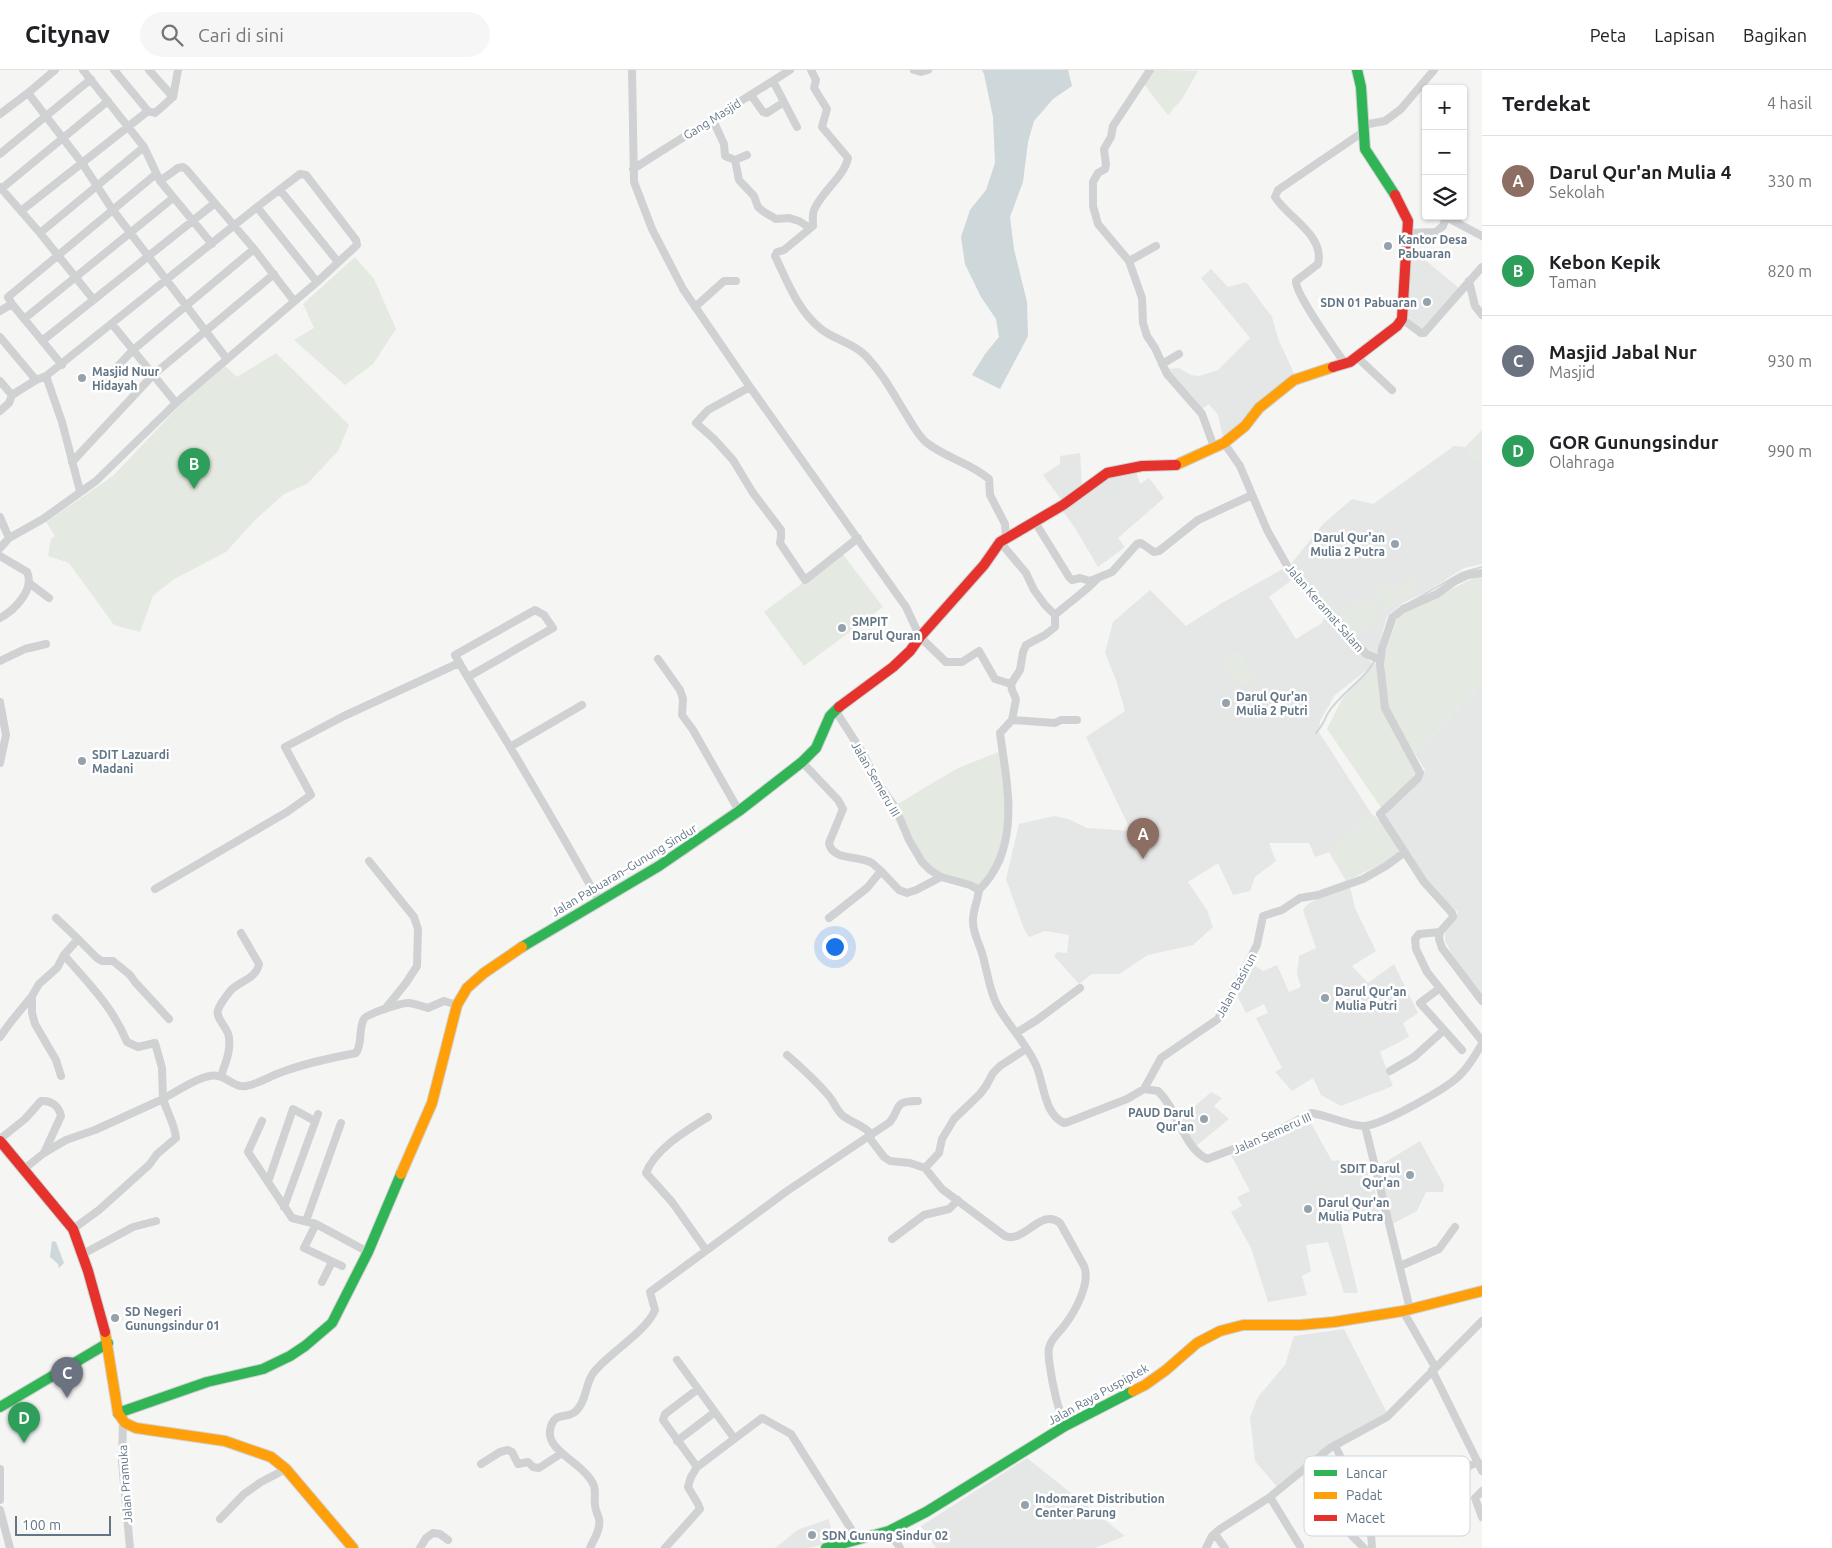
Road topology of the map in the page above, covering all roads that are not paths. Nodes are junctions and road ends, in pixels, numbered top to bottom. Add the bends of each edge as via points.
1 (55, 70) edge
2 (83, 70) edge
3 (114, 70) edge
4 (149, 70) edge
5 (178, 70) edge
6 (632, 70) edge
7 (790, 70) edge
8 (811, 70) edge
9 (914, 70) edge
10 (928, 70) edge
11 (1150, 70) edge
12 (1357, 70) edge
13 (1434, 70) edge
14 (91, 79) junction
15 (773, 81) junction
16 (28, 93) junction
17 (751, 95) junction
18 (173, 97) junction
19 (108, 101) junction
20 (784, 102) junction
21 (148, 111) junction
22 (0, 114) edge
23 (46, 116) junction
24 (712, 118) junction
25 (129, 126) junction
26 (797, 127) dead end
27 (1364, 128) junction
28 (64, 138) junction
29 (144, 147) junction
30 (0, 154) edge
31 (748, 155) dead end
32 (735, 160) junction
33 (82, 162) junction
34 (633, 169) junction
35 (158, 177) junction
36 (97, 184) junction
37 (0, 188) edge
38 (280, 190) junction
39 (173, 198) junction
40 (215, 203) junction
41 (257, 207) junction
42 (112, 209) junction
43 (21, 212) junction
44 (192, 221) junction
45 (235, 226) junction
46 (810, 228) junction
47 (1408, 232) junction
48 (40, 233) junction
49 (130, 233) junction
50 (1482, 236) edge
51 (212, 244) junction
52 (1156, 246) dead end
53 (254, 249) junction
54 (57, 255) junction
55 (149, 256) junction
56 (1129, 261) junction
57 (338, 262) junction
58 (1482, 267) edge
59 (274, 274) junction
60 (74, 278) junction
61 (166, 281) junction
62 (736, 281) dead end
63 (1469, 281) junction
64 (317, 282) junction
65 (0, 292) edge
66 (93, 299) junction
67 (10, 301) junction
68 (294, 301) junction
69 (186, 307) junction
70 (695, 307) junction
71 (0, 311) edge
72 (1482, 316) edge
73 (24, 319) junction
74 (1402, 319) junction
75 (112, 324) junction
76 (206, 333) junction
77 (0, 337) edge
78 (42, 341) junction
79 (133, 350) junction
80 (1179, 354) dead end
81 (1358, 358) junction
82 (227, 359) junction
83 (1162, 364) junction
84 (62, 365) junction
85 (1346, 365) junction
86 (46, 376) junction
87 (153, 376) junction
88 (36, 380) junction
89 (0, 381) edge
90 (104, 381) dead end
91 (750, 387) junction
92 (1392, 390) dead end
93 (12, 395) junction
94 (176, 403) junction
95 (0, 411) edge
96 (1224, 443) junction
97 (1214, 447) junction
98 (72, 462) junction
99 (80, 491) junction
100 (1252, 495) junction
101 (0, 517) edge
102 (1035, 522) junction
103 (9, 538) junction
104 (858, 538) junction
105 (1003, 540) junction
106 (0, 548) edge
107 (0, 556) edge
108 (1482, 573) edge
109 (1098, 578) junction
110 (30, 583) junction
111 (49, 598) dead end
112 (1055, 615) junction
113 (0, 618) edge
114 (920, 637) junction
115 (46, 644) dead end
116 (658, 658) dead end
117 (1376, 658) junction
118 (0, 661) edge
119 (459, 663) junction
120 (468, 678) junction
121 (1011, 684) junction
122 (0, 702) edge
123 (582, 705) dead end
124 (835, 710) junction
125 (1012, 720) junction
126 (1077, 720) dead end
127 (510, 747) junction
128 (802, 762) junction
129 (0, 763) edge
130 (738, 811) junction
131 (1405, 852) junction
132 (369, 861) dead end
133 (881, 871) junction
134 (941, 877) junction
135 (155, 889) dead end
136 (979, 890) junction
137 (599, 900) junction
138 (56, 918) dead end
139 (829, 918) dead end
140 (1440, 932) junction
141 (241, 933) dead end
142 (78, 938) junction
143 (64, 955) junction
144 (1080, 988) dead end
145 (1440, 988) junction
146 (32, 996) junction
147 (1482, 1001) edge
148 (457, 1005) junction
149 (384, 1010) junction
150 (169, 1020) dead end
151 (1444, 1030) junction
152 (1016, 1033) junction
153 (0, 1037) edge
154 (1482, 1043) edge
155 (1026, 1049) junction
156 (1462, 1050) dead end
157 (787, 1055) dead end
158 (1390, 1071) dead end
159 (61, 1076) dead end
160 (221, 1076) junction
161 (1144, 1089) junction
162 (163, 1099) junction
163 (918, 1101) dead end
164 (708, 1117) dead end
165 (262, 1121) dead end
166 (342, 1123) dead end
167 (1365, 1126) junction
168 (870, 1135) junction
169 (0, 1140) edge
170 (44, 1153) junction
171 (926, 1168) junction
172 (24, 1169) junction
173 (268, 1182) junction
174 (958, 1200) junction
175 (284, 1207) junction
176 (156, 1221) dead end
177 (306, 1222) junction
178 (316, 1224) junction
179 (1455, 1227) dead end
180 (73, 1228) junction
181 (892, 1239) dead end
182 (706, 1250) junction
183 (368, 1252) junction
184 (83, 1254) junction
185 (332, 1262) junction
186 (342, 1266) dead end
187 (1400, 1266) junction
188 (322, 1282) dead end
189 (1482, 1291) edge
190 (1406, 1310) junction
191 (1482, 1321) edge
192 (108, 1343) junction
193 (676, 1360) dead end
194 (1433, 1368) junction
195 (698, 1389) junction
196 (0, 1407) edge
197 (715, 1412) junction
198 (120, 1417) junction
199 (1065, 1426) junction
200 (734, 1438) junction
201 (677, 1441) junction
202 (1335, 1445) junction
203 (562, 1453) junction
204 (1320, 1456) edge
205 (1340, 1456) edge
206 (1478, 1462) junction
207 (481, 1464) dead end
208 (1470, 1466) edge
209 (697, 1467) junction
210 (0, 1469) edge
211 (286, 1469) junction
212 (1304, 1469) edge
213 (1482, 1471) edge
214 (1482, 1491) edge
215 (1270, 1497) junction
216 (0, 1500) edge
217 (0, 1510) edge
218 (1482, 1516) edge
219 (220, 1519) dead end
220 (889, 1531) junction
221 (1215, 1534) junction
222 (1352, 1536) edge
223 (448, 1540) dead end
224 (858, 1540) junction
225 (1300, 1546) dead end
226 (10, 1548) edge
227 (130, 1548) edge
228 (353, 1548) edge
229 (420, 1548) edge
230 (590, 1548) edge
231 (665, 1548) edge
232 (826, 1548) edge
233 (900, 1548) edge
234 (1206, 1548) edge
235 (1225, 1548) edge
236 (1364, 1548) edge

1 - 16 street
2 - 14 street
3 - 21 street
4 - 18 street
5 - 18 street
6 - 34 street
7 - 15 street, Gang Masjid
8 - 46 street via 816,80 814,88 827,109 822,127 848,158 846,168 830,185 813,212 814,226
9 - 10 street
11 - 56 street via 1113,126 1104,149 1106,167 1095,178 1092,191 1098,224
12 - 27 street
13 - 27 street via 1401,109 1385,121
14 - 19 street
14 - 23 street
15 - 17 street, Gang Masjid
15 - 20 street
16 - 22 street
16 - 23 street
17 - 20 street via 767,113
17 - 24 street, Gang Masjid
18 - 21 street via 155,113
19 - 25 street
19 - 28 street
20 - 26 street
21 - 25 street
23 - 28 street
23 - 30 street
24 - 32 street via 724,144 725,156
24 - 34 street, Gang Masjid
25 - 29 street
25 - 33 street
27 - 47 street via 1365,149 1401,205 1408,221
27 - 85 street via 1278,190 1275,197 1315,243 1318,264 1296,281 1296,286
28 - 33 street
28 - 37 street
29 - 35 street
29 - 36 street
31 - 32 street
32 - 46 street via 739,180 754,196 758,207 776,219 789,218
33 - 36 street
33 - 43 street
34 - 70 street via 636,189 652,229
35 - 39 street
35 - 40 street via 183,167
35 - 42 street
36 - 42 street
36 - 48 street
37 - 43 street
38 - 41 street
38 - 57 street
38 - 57 street via 300,174 306,176 356,240 357,245
39 - 44 street
39 - 49 street
40 - 44 street
40 - 45 street
41 - 45 street
41 - 64 street
42 - 49 street
42 - 54 street
43 - 48 street
44 - 51 street
44 - 55 street
45 - 51 street
45 - 53 street
46 - 105 street via 775,256 792,293 820,328 866,355 922,439 989,479 990,495 1005,524
47 - 50 street via 1436,232 1446,217
47 - 74 street
48 - 54 street
49 - 55 street
49 - 60 street
51 - 61 street
52 - 56 street
53 - 59 street
53 - 69 street
54 - 60 street
54 - 67 street
55 - 61 street
55 - 66 street
56 - 83 street via 1142,298 1144,329
57 - 64 street
58 - 63 street
59 - 68 street
59 - 76 street
60 - 66 street
60 - 73 street
61 - 69 street
61 - 75 street
62 - 70 street via 724,281
63 - 72 street via 1475,306
63 - 74 street via 1424,333
64 - 68 street
65 - 67 street
66 - 78 street
67 - 71 street
67 - 73 street
68 - 82 street
69 - 76 street
69 - 79 street
70 - 91 street
73 - 78 street
74 - 81 street, Jalan Pabuaran–Gunung Sindur
75 - 79 street
75 - 84 street
76 - 82 street
76 - 87 street
77 - 88 street
78 - 84 street
79 - 87 street
79 - 90 street
80 - 83 street
81 - 85 street, Jalan Pabuaran–Gunung Sindur
81 - 92 street
82 - 94 street
83 - 97 street via 1202,414
84 - 86 street
85 - 96 street, Jalan Pabuaran–Gunung Sindur via 1294,380 1259,408 1241,430
86 - 88 street
86 - 98 street
87 - 94 street
87 - 98 street
88 - 93 street
89 - 93 street
91 - 104 street
91 - 104 street via 708,410 696,423 733,460 753,494 781,530 780,543 804,580
93 - 95 street via 10,402
94 - 99 street via 96,482
96 - 97 street, Jalan Pabuaran–Gunung Sindur
96 - 100 street, Jalan Keramat Salam via 1240,466
97 - 102 street, Jalan Pabuaran–Gunung Sindur via 1179,465 1142,466 1107,473
98 - 99 street
99 - 103 street
100 - 109 street via 1198,520 1158,551 1137,544 1112,572
100 - 117 street, Jalan Keramat Salam via 1289,569 1366,654
101 - 103 street
102 - 105 street, Jalan Pabuaran–Gunung Sindur
102 - 109 street via 1072,580
103 - 106 street
104 - 114 street via 906,607
105 - 112 street via 1034,590
105 - 114 street, Jalan Pabuaran–Gunung Sindur
107 - 110 street via 27,572
108 - 117 street via 1455,581 1394,617
109 - 112 street
110 - 111 street
110 - 113 street via 25,595
112 - 121 street via 1055,627 1026,645 1020,670
114 - 121 street via 946,662 962,662 979,651 995,679
114 - 124 street, Jalan Pabuaran–Gunung Sindur via 894,667
115 - 118 street via 25,649
116 - 130 street via 680,690 682,715
117 - 131 street, Jalan Keramat Salam via 1385,708 1420,773 1380,814
119 - 120 street
119 - 120 street via 454,655 535,610 544,615 553,628
119 - 135 street via 285,747 311,795
120 - 127 street
121 - 125 street via 1016,699
122 - 129 street via 6,735
123 - 127 street
124 - 128 street, Jalan Pabuaran–Gunung Sindur via 816,748
124 - 134 street, Jalan Semeru III via 864,755 875,779 895,806 916,852 930,870
125 - 126 street via 1055,723
125 - 136 street via 1000,733 1009,800 1004,848 989,879
127 - 137 street
128 - 130 street, Jalan Pabuaran–Gunung Sindur
128 - 133 street via 843,809 829,847 838,855 872,863
130 - 137 street, Jalan Pabuaran–Gunung Sindur via 659,866
131 - 140 street, Jalan Keramat Salam via 1433,893 1452,913
131 - 161 street, Jalan Basirun via 1363,879 1300,898 1282,910 1263,916 1254,952 1218,1020 1161,1058
132 - 149 street via 414,917 418,929 416,966
133 - 134 street via 899,890 907,893
133 - 139 street via 867,888
134 - 136 street, Jalan Semeru III
136 - 152 street via 973,927 996,1004
137 - 148 street, Jalan Pabuaran–Gunung Sindur via 484,973 467,988
138 - 142 street
140 - 145 street via 1419,934 1414,944 1423,965
140 - 147 street via 1442,948
141 - 160 street via 258,968 231,989 218,1008 217,1014 230,1038
142 - 143 street
142 - 150 street via 97,958 113,961 130,975
143 - 146 street
143 - 162 street via 108,1006 128,1042 138,1046 155,1042 162,1068
144 - 152 street
145 - 151 street via 1420,1003
145 - 154 street
146 - 153 street
146 - 159 street via 32,1013
148 - 149 street via 444,1001 428,1008 404,1003
148 - 183 street, Jalan Pabuaran–Gunung Sindur via 432,1103
149 - 160 street via 364,1018 360,1048 356,1053 312,1062 247,1086 240,1086
151 - 156 street
151 - 158 street via 1414,1058
152 - 155 street
154 - 167 street via 1465,1070 1453,1081 1412,1106
155 - 161 street via 1035,1063 1046,1099 1056,1118 1064,1123
155 - 171 street via 1000,1066 983,1090 954,1119 942,1139 939,1153
157 - 168 street via 810,1075 840,1113 865,1127
160 - 162 street via 212,1075 198,1080
161 - 167 street, Jalan Semeru III via 1158,1091 1166,1099 1189,1143 1207,1159 1268,1136 1311,1113
162 - 170 street via 66,1140
162 - 180 street via 176,1138 106,1204
163 - 168 street via 897,1107 890,1122
164 - 182 street via 680,1134 652,1162 646,1173 672,1202
165 - 173 street via 248,1152
166 - 177 street
167 - 187 street
168 - 171 street via 884,1158
168 - 182 street
169 - 170 street via 41,1101 46,1100 54,1103 61,1116
169 - 172 street
170 - 172 street
171 - 174 street via 942,1189
172 - 180 street
173 - 175 street
173 - 175 street via 293,1109 316,1117
174 - 181 street via 949,1209 924,1215
174 - 199 street via 1008,1238 1018,1236 1043,1220 1057,1220 1084,1266 1085,1287 1048,1350 1054,1399
175 - 177 street via 292,1218
176 - 184 street via 132,1227
177 - 178 street
178 - 183 street
178 - 185 street via 304,1248
179 - 187 street via 1439,1249
180 - 184 street
182 - 203 street via 650,1292 655,1310 650,1321 593,1373 577,1411 561,1415 553,1422 551,1441
183 - 198 street, Jalan Pabuaran–Gunung Sindur via 332,1322 298,1351 263,1369 208,1382
184 - 192 street
185 - 186 street
185 - 188 street
187 - 190 street
189 - 190 street, Jalan Raya Puspiptek
190 - 194 street
190 - 199 street, Jalan Raya Puspiptek via 1334,1322 1243,1325 1220,1331 1197,1343 1145,1385
191 - 194 street
192 - 196 street
192 - 198 street
193 - 195 street
194 - 202 street via 1387,1416
194 - 206 street
195 - 197 street
195 - 201 street via 663,1417 664,1424
197 - 200 street
197 - 201 street
198 - 211 street via 136,1428 234,1443 264,1454
198 - 227 street, Jalan Pramuka
199 - 220 street, Jalan Raya Puspiptek via 956,1494
200 - 209 street
200 - 224 street via 762,1418 791,1434
201 - 209 street
202 - 204 street
202 - 205 street
203 - 207 street via 539,1468 528,1462 518,1464 508,1450
203 - 230 street via 585,1472 594,1486 599,1524
206 - 208 street
206 - 213 street
209 - 231 street via 688,1487 700,1510
210 - 216 street
211 - 219 street via 244,1494
211 - 228 street
212 - 215 street
214 - 218 street via 1474,1498
215 - 221 street
215 - 225 street
217 - 226 street
220 - 224 street, Jalan Raya Puspiptek
220 - 233 street
221 - 234 street
221 - 235 street
222 - 236 street
223 - 229 street via 433,1533
224 - 232 street, Jalan Raya Puspiptek

